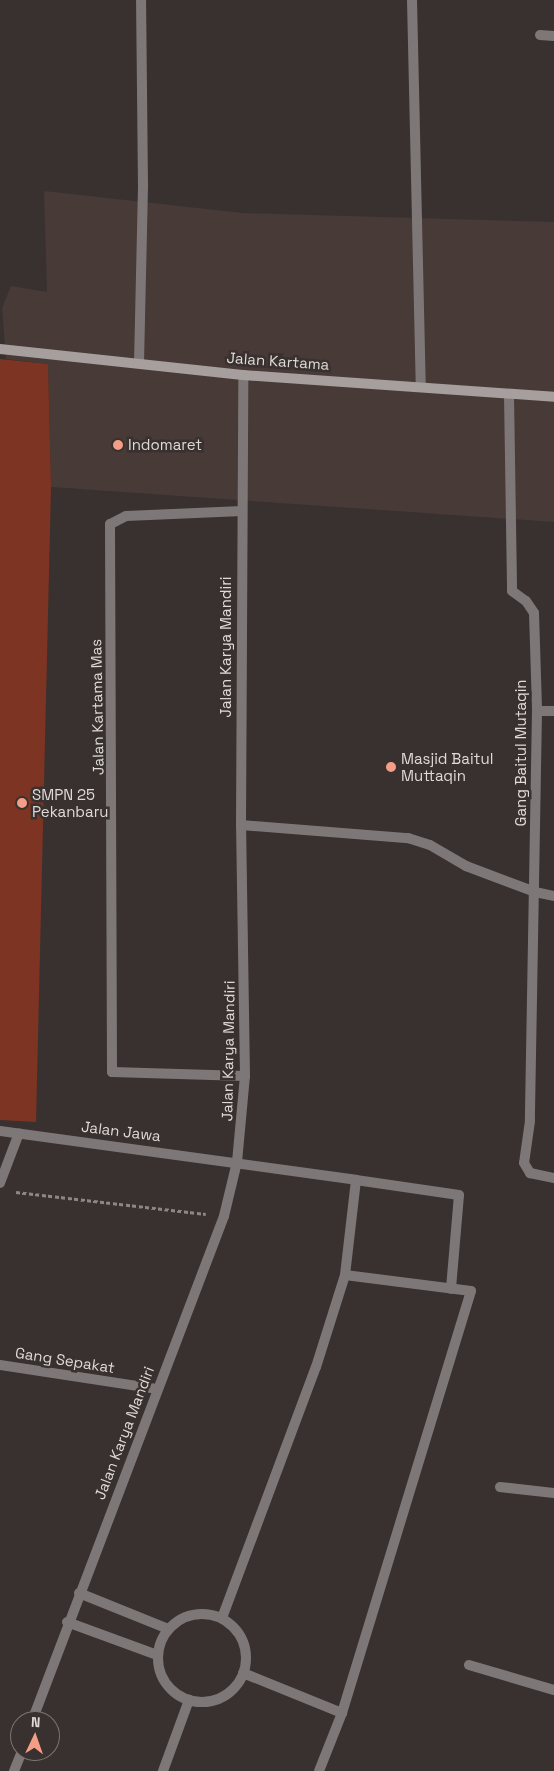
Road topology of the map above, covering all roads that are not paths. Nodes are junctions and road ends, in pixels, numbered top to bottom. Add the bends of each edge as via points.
1 (141, 0) edge
2 (412, 0) edge
3 (540, 35) dead end
4 (554, 36) edge
5 (0, 349) edge
6 (139, 363) junction
7 (243, 375) junction
8 (421, 387) junction
9 (509, 394) junction
10 (554, 398) edge
11 (242, 511) junction
12 (537, 710) junction
13 (554, 711) edge
14 (241, 825) junction
15 (535, 892) junction
16 (554, 896) edge
17 (245, 1076) junction
18 (0, 1131) edge
19 (19, 1133) junction
20 (238, 1162) junction
21 (554, 1178) edge
22 (356, 1180) junction
23 (0, 1183) edge
24 (345, 1275) junction
25 (451, 1289) junction
26 (0, 1365) edge
27 (156, 1389) junction
28 (500, 1487) dead end
29 (554, 1493) edge
30 (79, 1593) junction
31 (222, 1618) junction
32 (67, 1622) junction
33 (168, 1629) junction
34 (157, 1656) junction
35 (469, 1665) dead end
36 (243, 1673) junction
37 (554, 1690) edge
38 (189, 1700) junction
39 (36, 1711) edge
40 (342, 1712) junction
41 (163, 1771) edge
42 (319, 1771) edge

1 - 6 street
2 - 8 street
3 - 4 street
5 - 6 main road, Jalan Kartama
6 - 7 main road, Jalan Kartama
7 - 8 main road, Jalan Kartama
7 - 11 street, Jalan Karya Mandiri
8 - 9 main road, Jalan Kartama
9 - 10 main road, Jalan Kartama
9 - 12 street, Gang Baitul Mutaqin via 512,591 526,601 534,613
11 - 14 street, Jalan Karya Mandiri
11 - 17 street, Jalan Kartama Mas via 126,516 110,524 112,1072
12 - 13 street
12 - 15 street, Gang Baitul Mutaqin
14 - 15 street via 408,838 430,845 466,866
14 - 17 street, Jalan Karya Mandiri
15 - 16 street
15 - 21 street, Gang Baitul Mutaqin via 530,1121 524,1163 530,1173
17 - 20 street, Jalan Karya Mandiri
18 - 19 street, Jalan Jawa
19 - 20 street, Jalan Jawa
19 - 23 street
20 - 22 street, Jalan Jawa
20 - 27 street, Jalan Karya Mandiri via 224,1216
22 - 24 street
22 - 25 street, Jalan Jawa via 460,1195
24 - 25 street
24 - 31 street via 316,1367
25 - 40 street via 471,1291
26 - 27 street, Gang Sepakat
27 - 30 street, Jalan Karya Mandiri
28 - 29 street
30 - 32 street, Jalan Karya Mandiri
30 - 33 street
31 - 33 street via 193,1614
31 - 36 street via 242,1638 246,1653
32 - 34 street
32 - 39 street, Jalan Karya Mandiri
33 - 34 street
34 - 38 street via 165,1683
35 - 37 street
36 - 38 street via 231,1692 218,1699
36 - 40 street
38 - 41 street
40 - 42 street

